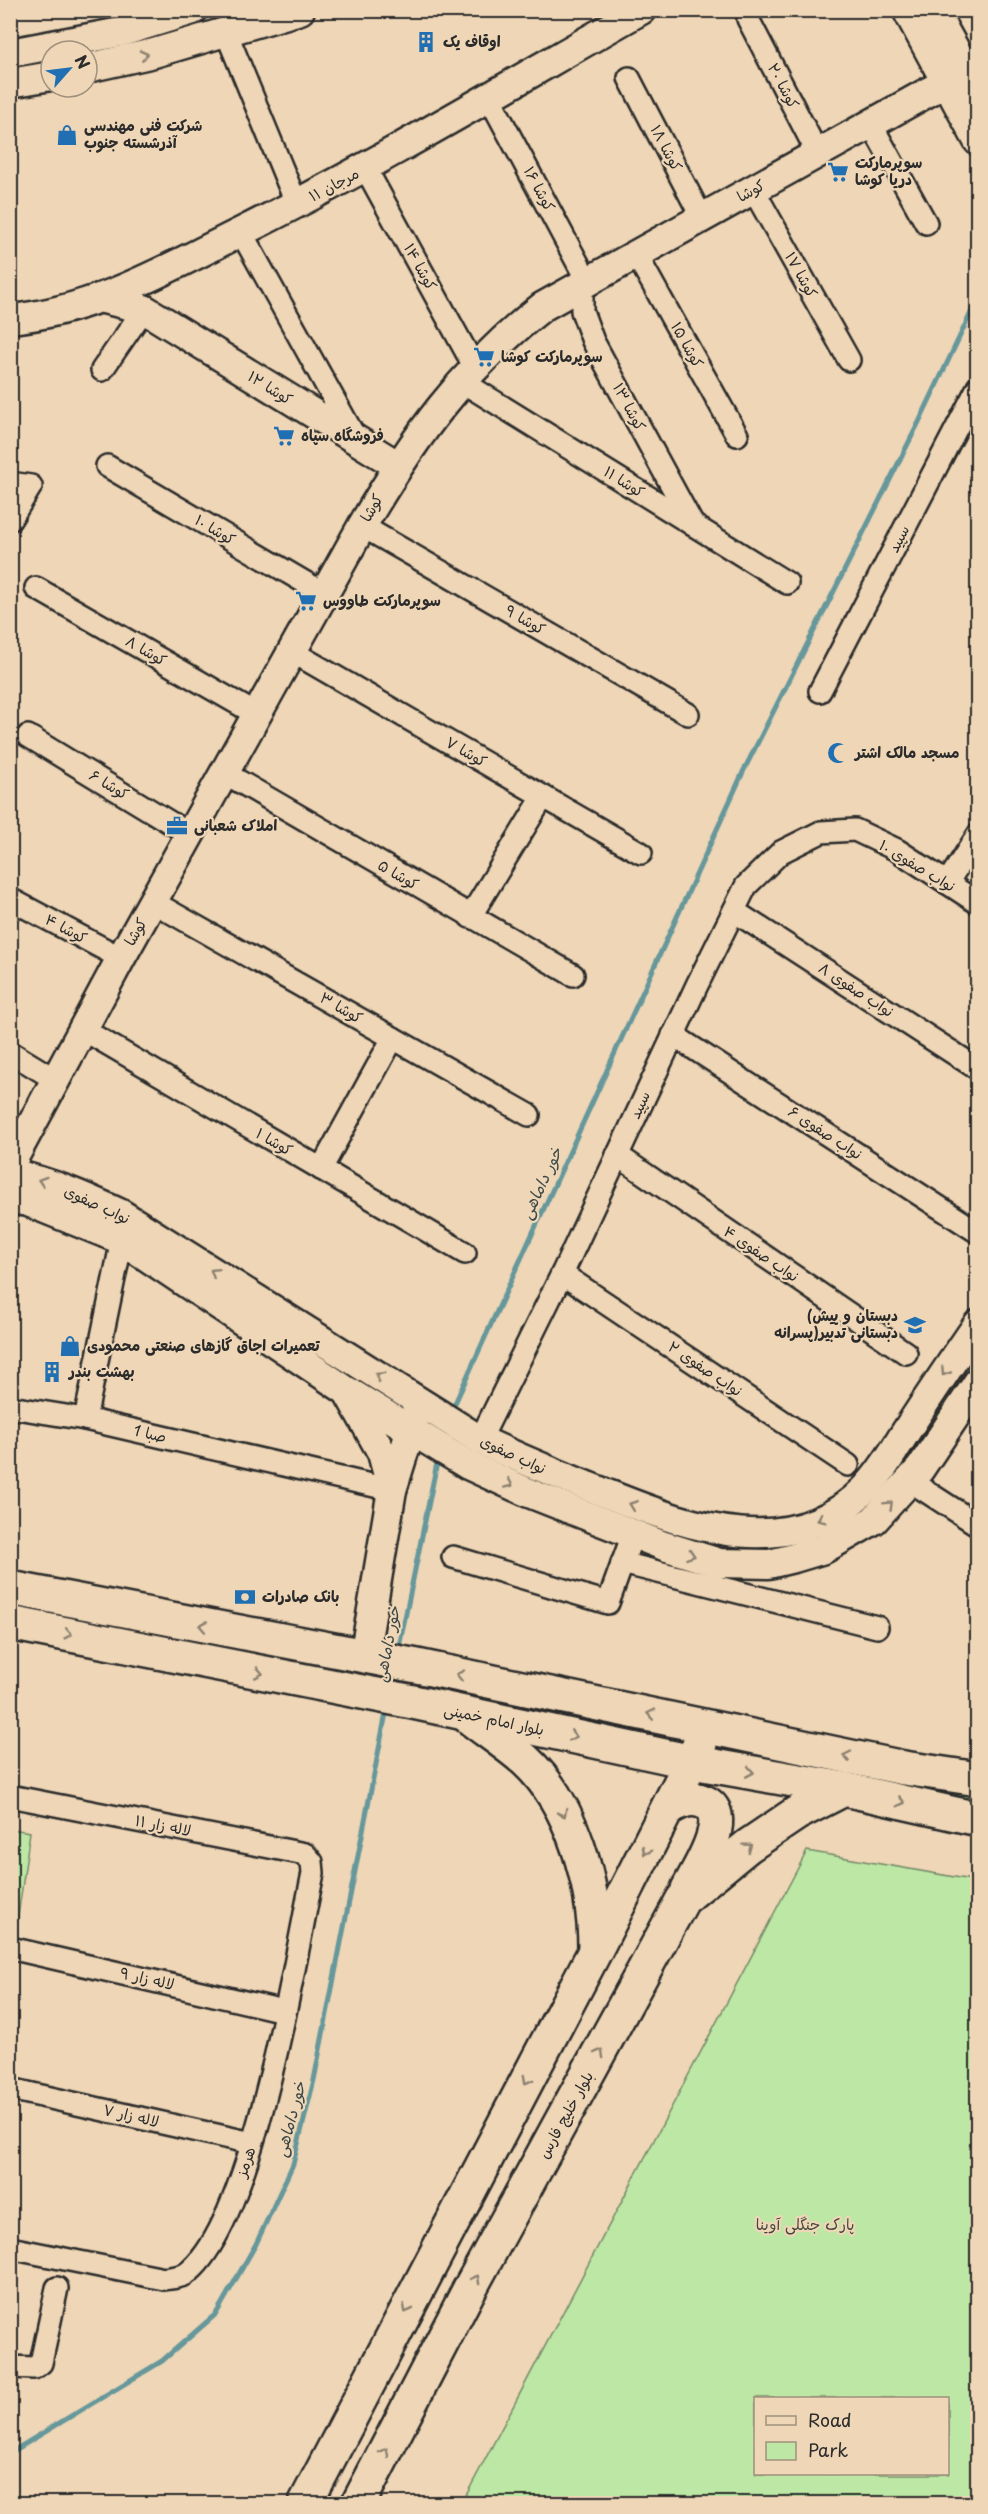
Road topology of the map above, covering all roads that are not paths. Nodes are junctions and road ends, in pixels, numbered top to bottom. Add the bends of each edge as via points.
1 (193, 10) edge
2 (300, 10) edge
3 (641, 10) edge
4 (907, 10) edge
5 (933, 10) edge
6 (748, 19) dead end
7 (226, 32) junction
8 (10, 53) edge
9 (99, 65) edge
10 (39, 78) edge
11 (629, 78) dead end
12 (963, 82) edge
13 (10, 83) edge
14 (489, 97) junction
15 (871, 124) junction
16 (978, 141) edge
17 (818, 154) junction
18 (366, 169) junction
19 (753, 189) junction
20 (297, 205) junction
21 (702, 218) junction
22 (926, 223) dead end
23 (241, 232) junction
24 (636, 254) junction
25 (583, 284) junction
26 (99, 298) junction
27 (144, 309) junction
28 (10, 320) edge
29 (849, 360) dead end
30 (102, 370) dead end
31 (467, 374) junction
32 (978, 387) edge
33 (737, 435) dead end
34 (358, 442) junction
35 (397, 465) junction
36 (107, 466) dead end
37 (10, 483) edge
38 (10, 520) edge
39 (693, 525) junction
40 (362, 526) junction
41 (787, 583) dead end
42 (36, 588) dead end
43 (323, 593) junction
44 (291, 651) junction
45 (820, 691) dead end
46 (256, 714) junction
47 (688, 714) dead end
48 (28, 736) dead end
49 (223, 772) junction
50 (543, 797) junction
51 (855, 830) joint
52 (189, 834) junction
53 (978, 835) edge
54 (641, 854) dead end
55 (947, 883) junction
56 (10, 899) edge
57 (153, 902) junction
58 (978, 903) edge
59 (734, 911) junction
60 (470, 917) junction
61 (120, 958) junction
62 (573, 975) dead end
63 (84, 1030) junction
64 (673, 1035) junction
65 (393, 1038) junction
66 (10, 1052) edge
67 (978, 1069) edge
68 (56, 1080) junction
69 (529, 1115) dead end
70 (616, 1155) junction
71 (10, 1165) edge
72 (321, 1169) junction
73 (10, 1173) edge
74 (10, 1199) edge
75 (976, 1231) edge
76 (122, 1240) junction
77 (465, 1253) dead end
78 (562, 1274) junction
79 (974, 1337) edge
80 (906, 1353) dead end
81 (978, 1382) edge
82 (347, 1391) junction
83 (424, 1405) junction
84 (10, 1407) edge
85 (86, 1419) junction
86 (415, 1433) junction
87 (468, 1449) junction
88 (848, 1465) dead end
89 (910, 1481) junction
90 (392, 1490) junction
91 (978, 1525) edge
92 (633, 1534) junction
93 (453, 1557) dead end
94 (622, 1563) junction
95 (10, 1588) edge
96 (10, 1623) edge
97 (877, 1627) dead end
98 (371, 1658) junction
99 (464, 1713) junction
100 (708, 1726) junction
101 (692, 1762) junction
102 (978, 1779) edge
103 (844, 1789) junction
104 (10, 1796) edge
105 (669, 1808) junction
106 (978, 1819) edge
107 (312, 1862) joint
108 (683, 1899) junction
109 (10, 1948) edge
110 (595, 1951) junction
111 (284, 2011) junction
112 (10, 2089) edge
113 (252, 2143) junction
114 (10, 2248) edge
115 (57, 2288) dead end
116 (10, 2367) edge
117 (305, 2504) edge
118 (358, 2504) edge

1 - 8 street via 121,32
2 - 7 street
3 - 14 street, مرجان ۱۱
4 - 12 street
5 - 12 street
6 - 17 street, کوشا ۲۰
9 -> 7 street
7 - 20 street
10 - 13 street
11 - 21 street, کوشا ۱۸
12 - 15 street, کوشا
12 - 16 street
14 - 18 street, مرجان ۱۱
14 - 25 street, کوشا ۱۶ via 582,271
15 - 17 street, کوشا
15 - 22 street
17 - 19 street, کوشا
18 - 20 street, مرجان ۱۱
18 - 31 street, کوشا ۱۴
19 - 21 street, کوشا
19 - 29 street, کوشا ۱۷
20 - 23 street, مرجان ۱۱
21 - 24 street, کوشا
23 - 26 street, مرجان ۱۱ via 150,279
23 - 34 street
24 - 25 street, کوشا
24 - 33 street, کوشا ۱۵
25 - 31 street, کوشا via 542,306
25 - 39 street, کوشا ۱۳ via 582,311 593,341
26 - 27 street, کوشا ۱۲
26 - 28 street, مرجان ۱۱ via 62,312
27 - 30 street
27 - 34 street, کوشا ۱۲
31 - 35 street, کوشا
31 - 39 street, کوشا ۱۱
32 - 45 street, سپید
34 - 35 street, کوشا ۱۲
35 - 40 street, کوشا
36 - 43 street, کوشا ۱۰
37 - 38 street via 31,486
39 - 41 street, کوشا ۱۱
40 - 43 street, کوشا
40 - 47 street, کوشا ۹
42 - 46 street, کوشا ۸
43 - 44 street, کوشا
44 - 46 street, کوشا
44 - 50 street, کوشا ۷
46 - 49 street, کوشا
48 - 52 street, کوشا ۶
49 - 52 street, کوشا
49 - 60 street, کوشا ۵
50 - 54 street, کوشا ۷
50 - 60 street
51 - 55 street, نواب صفوی ۱۰ via 897,850
51 - 59 street, سپید via 821,832 781,852 746,886
52 - 57 street, کوشا
53 - 55 street
55 - 58 street, نواب صفوی ۱۰
56 - 61 street, کوشا ۴
57 - 61 street, کوشا
57 - 65 street, کوشا ۳
59 - 64 street, سپید
59 - 67 street, نواب صفوی ۸
60 - 62 street, کوشا ۵
61 - 63 street, کوشا
63 - 68 street, کوشا
63 - 72 street, کوشا ۱
64 - 70 street, سپید
64 - 75 street, نواب صفوی ۶
65 - 69 street, کوشا ۳
65 - 72 street
66 - 68 street
68 - 71 street, کوشا
70 - 78 street, سپید
70 - 80 street, نواب صفوی ۴
72 - 77 street, کوشا ۱
83 -> 73 street, نواب صفوی via 121,1214 76,1193
74 - 76 street, نواب صفوی
76 - 82 street, نواب صفوی
76 - 85 street
78 - 87 street, سپید
78 - 88 street, نواب صفوی ۲
79 -> 87 street, نواب صفوی via 865,1490 838,1510 790,1530 721,1532 672,1520 538,1467
81 - 89 street, نواب صفوی
82 - 86 street, نواب صفوی
82 - 90 street via 382,1453
83 - 86 street
83 - 87 street, نواب صفوی
84 - 85 street, صبا 1
85 - 90 street, صبا 1
86 - 87 street, نواب صفوی
86 - 90 street
87 -> 92 street, نواب صفوی via 529,1493
89 - 91 street
92 -> 89 street, نواب صفوی via 719,1563 769,1564 824,1549 850,1536 874,1520
90 - 98 street
92 - 94 street
93 - 94 street via 608,1603
94 - 97 street
98 -> 95 main road
96 -> 99 main road, بلوار امام خمینی
100 -> 98 main road
99 -> 101 main road, بلوار امام خمینی
99 -> 110 main road via 526,1761 556,1800 571,1830 592,1898
100 - 101 main road
102 -> 100 main road via 904,1768
101 -> 103 main road, بلوار امام خمینی
101 - 105 main road
103 -> 106 main road, بلوار امام خمینی
108 -> 103 main road, بلوار خلیج فارس via 748,1846 797,1813
104 - 107 street, لاله زار ۱۱ via 304,1854
105 - 108 main road via 687,1799 702,1800 712,1807 717,1821
105 -> 110 main road
107 - 111 street, هرمز via 313,1873
118 -> 108 main road, بلوار خلیج فارس via 469,2290
109 - 111 street, لاله زار ۹
110 -> 117 main road
111 - 113 street, هرمز
112 - 113 street, لاله زار ۷
113 - 114 street, هرمز via 215,2238 185,2275 164,2280
115 - 116 street via 41,2362 34,2368

